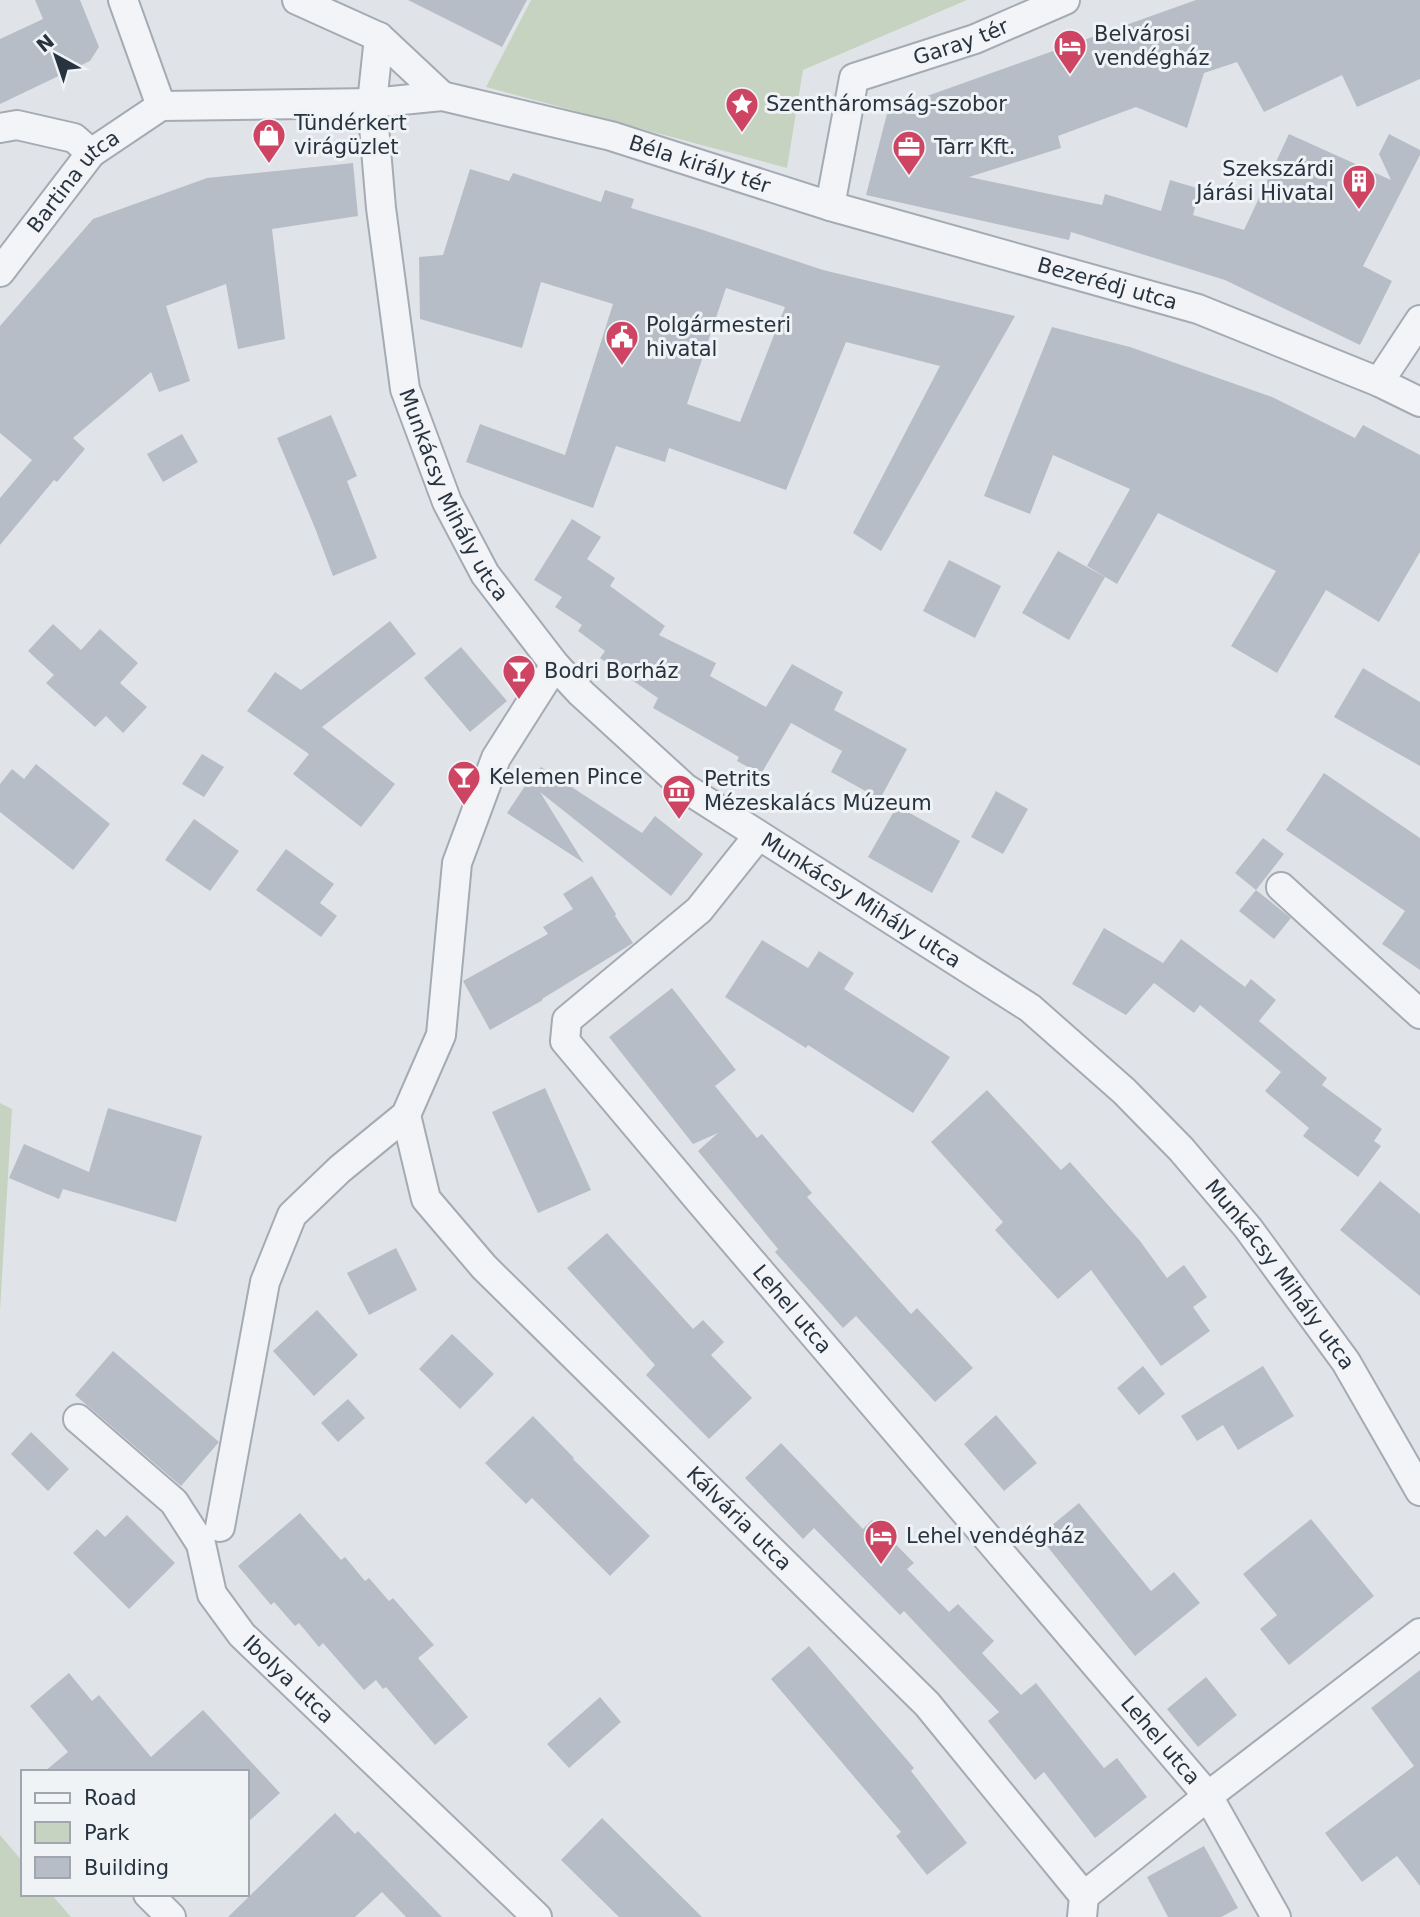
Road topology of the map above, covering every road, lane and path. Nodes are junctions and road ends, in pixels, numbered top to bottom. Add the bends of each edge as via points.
1 (123, 0) edge
2 (297, 0) edge
3 (1065, 0) edge
4 (379, 37) junction
5 (442, 96) junction
6 (372, 103) junction
7 (161, 106) junction
8 (0, 128) edge
9 (91, 152) junction
10 (830, 206) junction
11 (0, 272) edge
12 (1420, 320) edge
13 (1379, 382) junction
14 (1420, 402) edge
15 (555, 665) junction
16 (758, 836) junction
17 (1281, 887) dead end
18 (1420, 1014) edge
19 (406, 1115) junction
20 (78, 1419) dead end
21 (1420, 1491) edge
22 (220, 1527) dead end
23 (1420, 1633) edge
24 (1208, 1796) junction
25 (150, 1896) edge
26 (1083, 1907) edge
27 (171, 1917) edge
28 (537, 1917) edge
29 (1276, 1917) edge

1 - 7 street
2 - 4 street, Béla király tér
3 - 10 street, Garay tér via 975,39 855,78
4 - 5 street, Béla király tér
4 - 6 street
5 - 6 street, Béla király tér
5 - 10 street, Béla király tér via 611,136
6 - 7 street, Béla király tér
6 - 15 street, Munkácsy Mihály utca via 405,389 447,502 485,574
7 - 9 street, Bartina utca
8 - 9 street via 17,125 74,138
9 - 11 street, Bartina utca
10 - 13 street, Bezerédj utca via 1198,309
12 - 13 street
13 - 14 street, Bezerédj utca
15 - 16 street, Munkácsy Mihály utca via 685,788
15 - 19 street via 496,758 457,863 441,1035
16 - 21 street, Munkácsy Mihály utca via 1030,1008 1124,1091 1248,1228 1346,1362
16 - 24 street, Lehel utca via 699,910 567,1020 565,1041
17 - 18 street
19 - 22 street via 292,1215 265,1282
19 - 26 street, Kálvária utca via 426,1199 484,1267 927,1704
20 - 28 street, Ibolya utca via 174,1502 201,1544 212,1594 242,1635
23 - 24 street
24 - 26 street
24 - 29 street, Lehel utca
25 - 27 street

